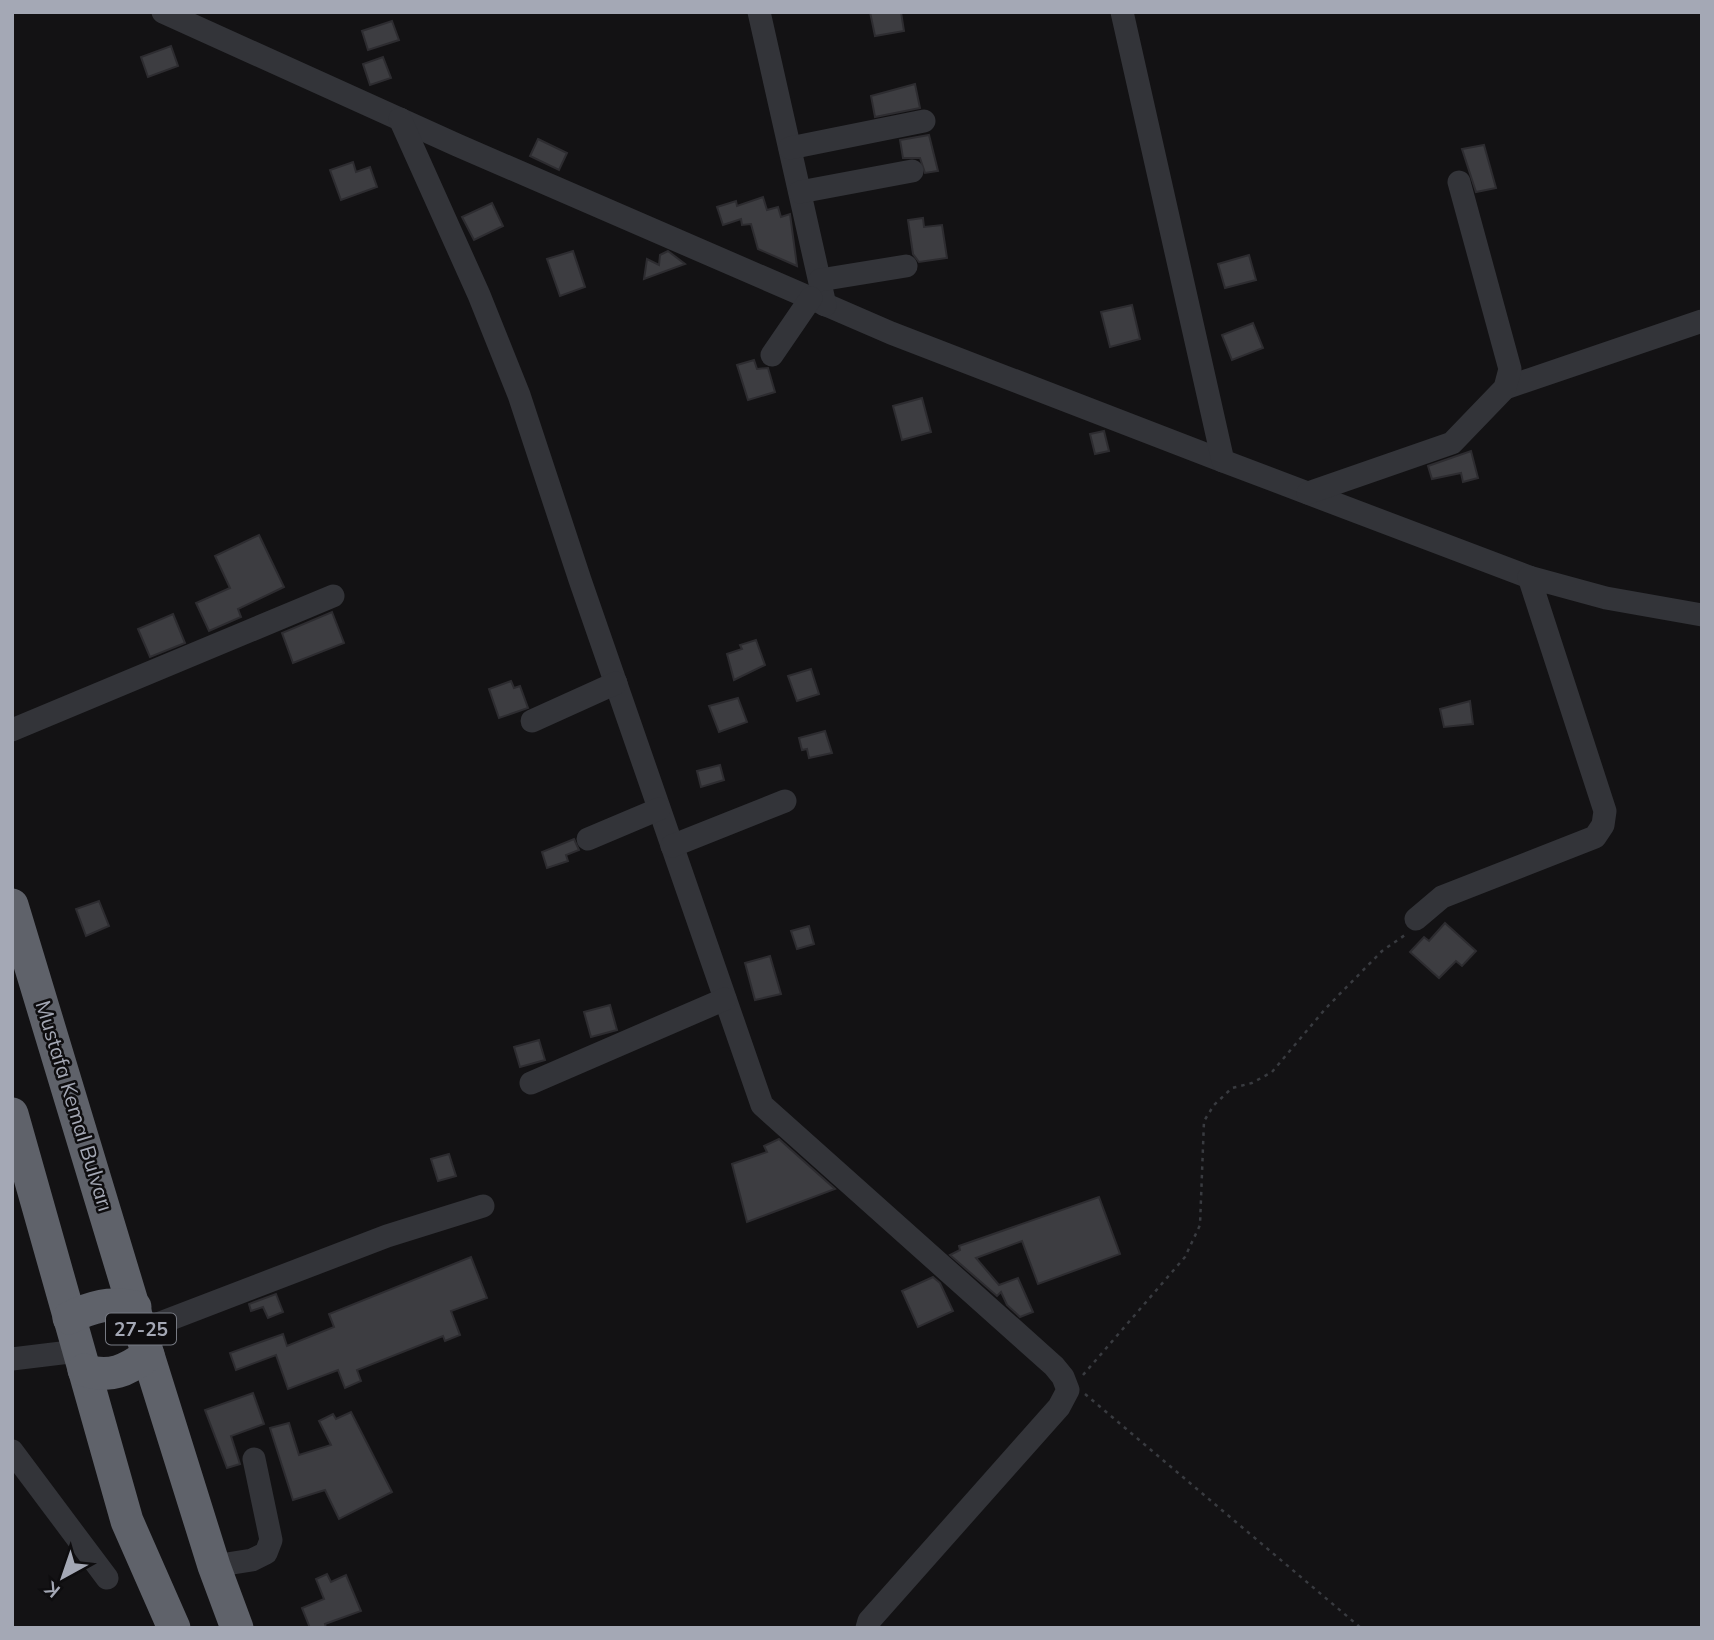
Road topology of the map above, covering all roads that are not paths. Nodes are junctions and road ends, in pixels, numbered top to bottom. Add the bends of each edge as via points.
1 (163, 12) edge
2 (760, 12) edge
3 (1122, 12) edge
4 (400, 119) junction
5 (925, 121) dead end
6 (790, 148) junction
7 (912, 171) dead end
8 (1458, 182) dead end
9 (800, 192) junction
10 (906, 266) dead end
11 (819, 295) junction
12 (1702, 321) edge
13 (772, 355) dead end
14 (1505, 388) junction
15 (1223, 461) junction
16 (1308, 493) junction
17 (1529, 577) junction
18 (333, 596) dead end
19 (1702, 615) edge
20 (616, 683) junction
21 (532, 721) dead end
22 (12, 730) edge
23 (785, 801) dead end
24 (659, 809) junction
25 (588, 839) dead end
26 (672, 846) junction
27 (12, 905) edge
28 (1416, 919) road end
29 (725, 999) junction
30 (531, 1083) dead end
31 (12, 1114) edge
32 (484, 1206) dead end
33 (69, 1318) junction
34 (142, 1331) junction
35 (12, 1359) edge
36 (81, 1361) junction
37 (12, 1451) edge
38 (254, 1459) dead end
39 (19, 1476) edge
40 (214, 1566) junction
41 (107, 1578) dead end
42 (174, 1628) edge
43 (237, 1628) edge
44 (867, 1628) edge

1 - 4 street
2 - 6 street
3 - 15 street
4 - 11 street
4 - 20 street via 480,295 519,395
5 - 6 street
6 - 9 street
7 - 9 street
8 - 14 street via 1510,369
9 - 11 street
10 - 11 street
11 - 13 street
11 - 15 street via 891,333
12 - 14 street
14 - 16 street via 1452,443
15 - 16 street
16 - 17 street
17 - 19 street via 1606,598
17 - 28 street via 1605,811 1603,825 1595,837 1442,897
18 - 22 street
20 - 21 street
20 - 24 street
23 - 26 street
24 - 25 street
24 - 26 street
26 - 29 street
27 - 34 highway, Mustafa Kemal Bulvarı / 27-25
29 - 30 street
29 - 44 street via 762,1105 1063,1377 1068,1390 1059,1408
31 - 33 highway, 27-25
32 - 34 street via 387,1236
33 - 34 highway via 93,1306 113,1303
33 - 36 highway, 27-25
34 - 36 highway via 116,1374 98,1375
34 - 40 highway, Mustafa Kemal Bulvarı / 27-25
35 - 36 street
36 - 42 highway, 27-25 via 127,1521
37 - 39 street
38 - 40 street via 271,1540 266,1553 252,1560
39 - 41 street
40 - 43 highway, Mustafa Kemal Bulvarı / 27-25

